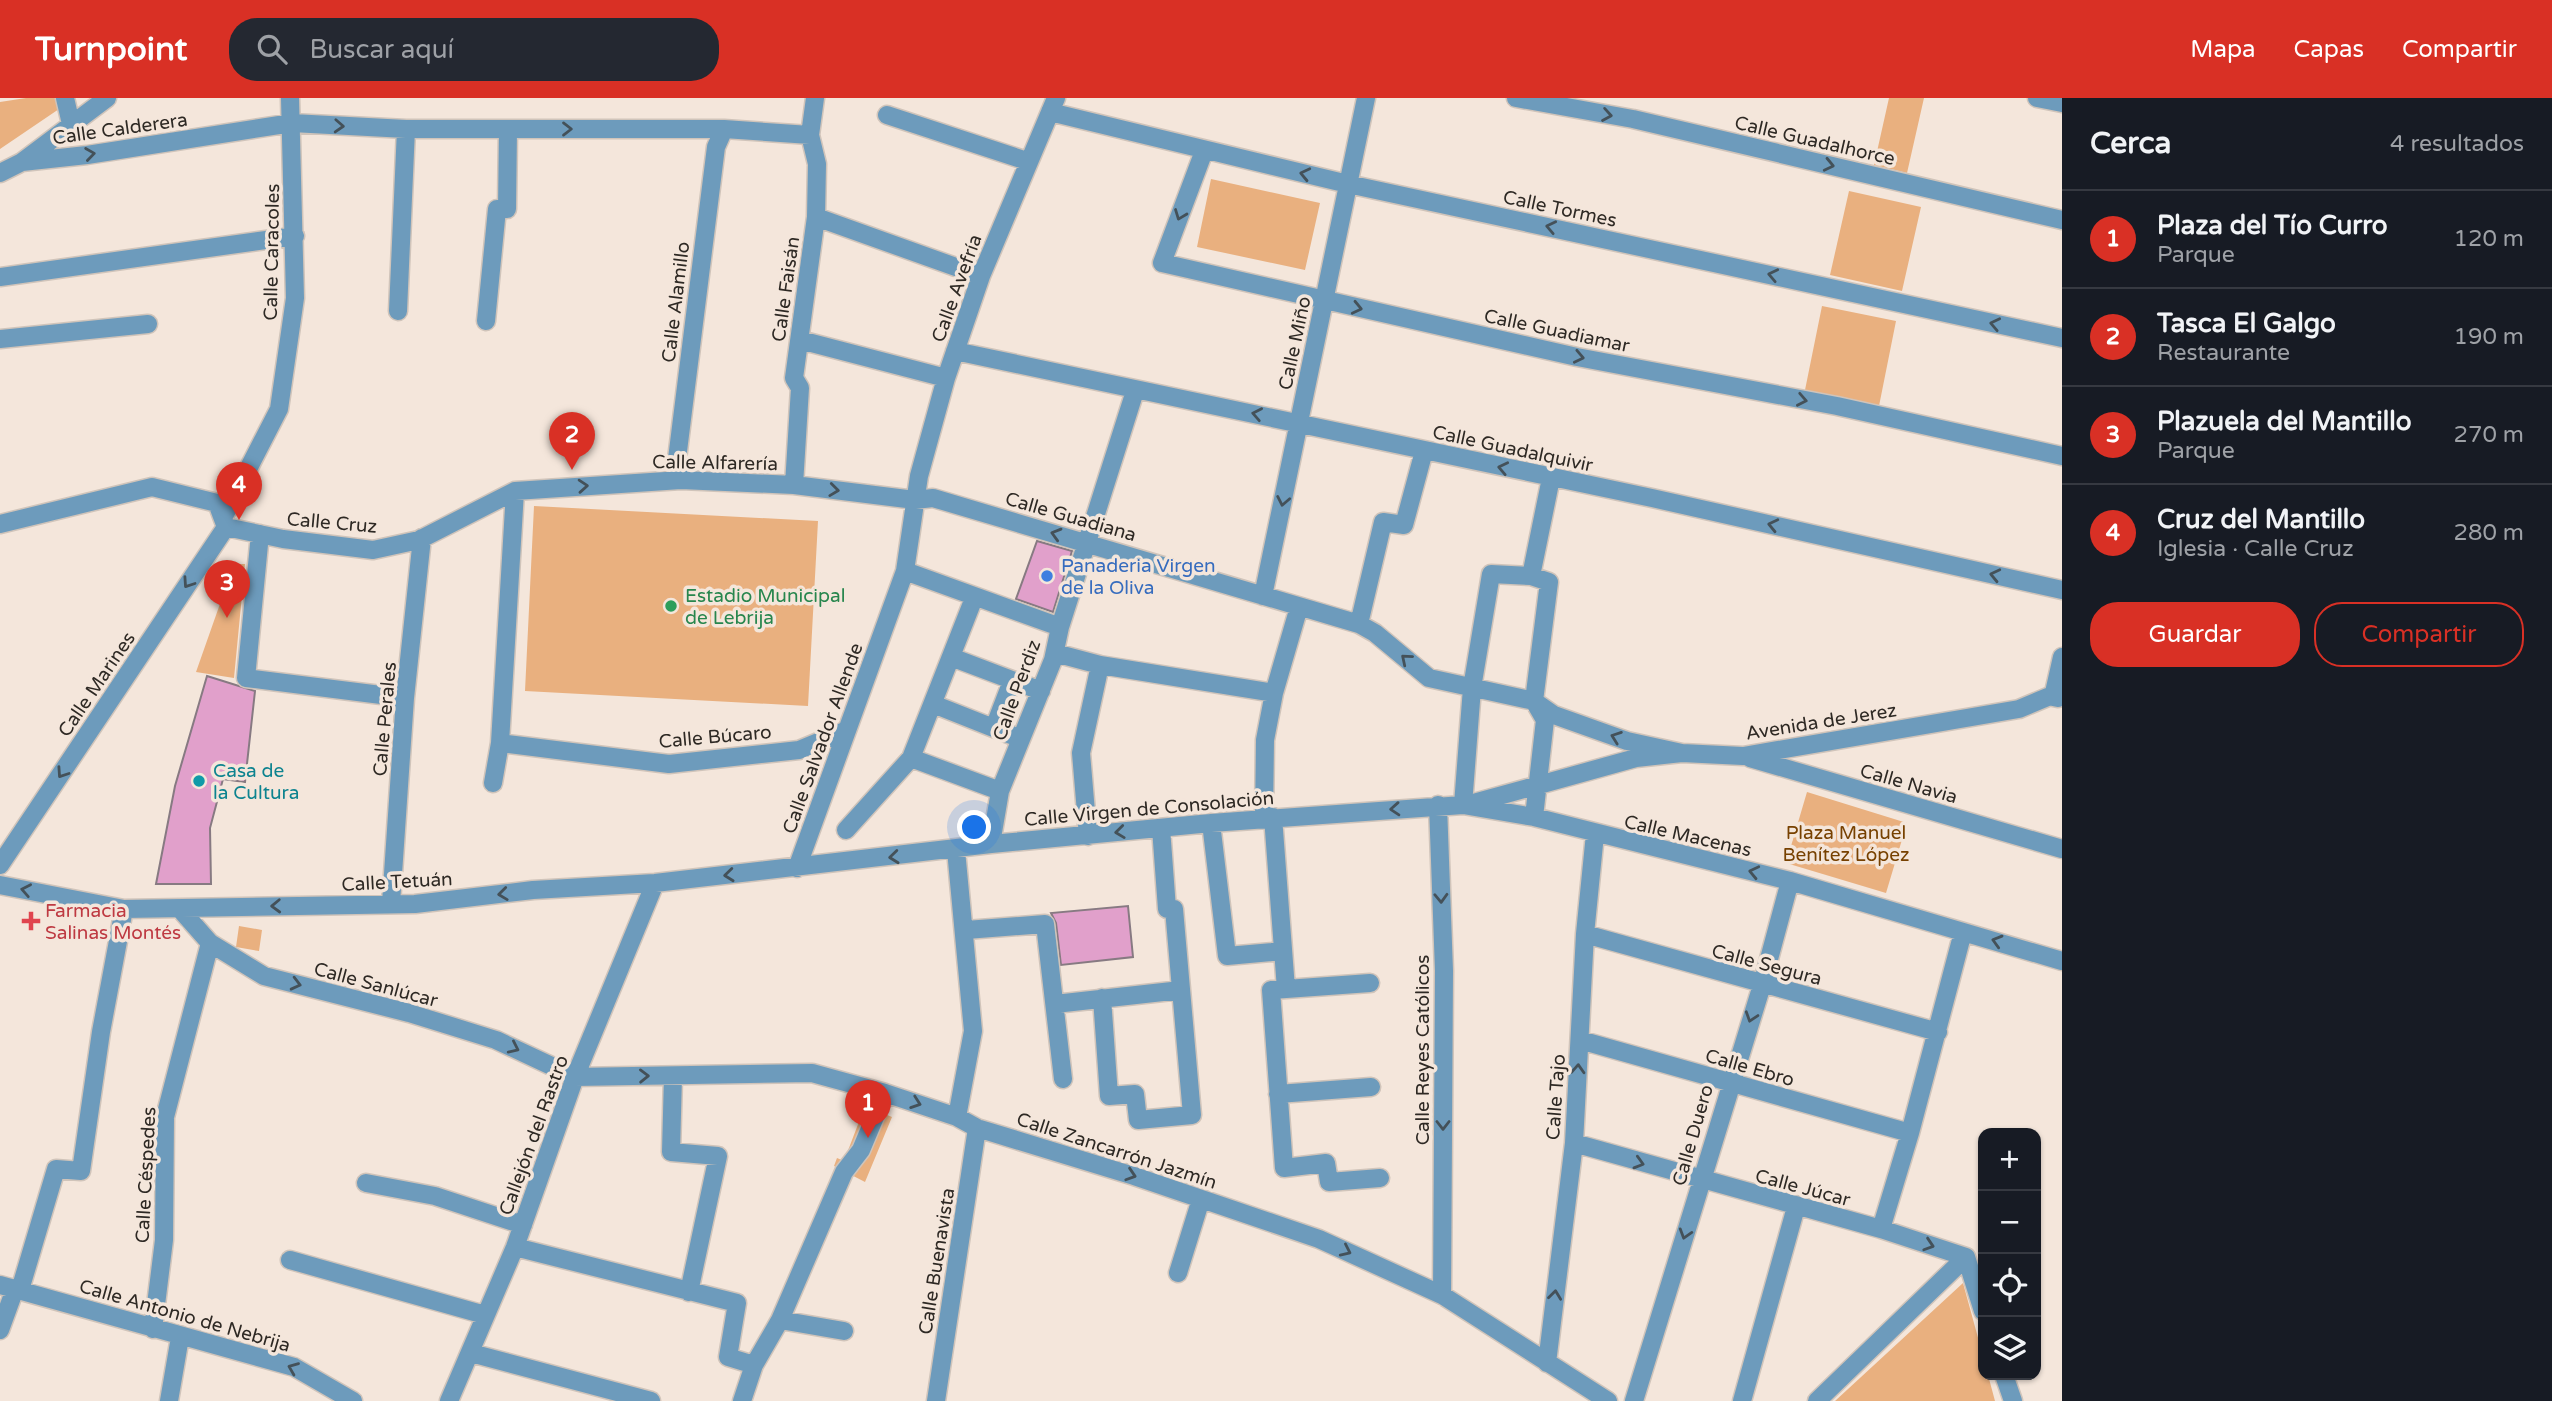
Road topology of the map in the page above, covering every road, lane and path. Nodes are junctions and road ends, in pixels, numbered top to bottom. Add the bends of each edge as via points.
1 (65, 98) edge
2 (107, 98) edge
3 (290, 98) edge
4 (815, 98) edge
5 (1366, 98) edge
6 (1516, 98) edge
7 (2037, 98) edge
8 (2062, 103) edge
9 (1053, 105) edge
10 (887, 114) dead end
11 (292, 123) junction
12 (71, 124) junction
13 (406, 129) junction
14 (508, 129) junction
15 (724, 130) junction
16 (810, 135) junction
17 (1204, 151) junction
18 (1027, 161) junction
19 (22, 162) junction
20 (0, 173) edge
21 (1348, 184) junction
22 (816, 217) junction
23 (2062, 220) edge
24 (295, 236) junction
25 (981, 276) junction
26 (0, 277) edge
27 (1325, 301) junction
28 (398, 311) dead end
29 (486, 321) dead end
30 (148, 324) dead end
31 (2062, 338) edge
32 (0, 339) edge
33 (800, 340) junction
34 (955, 351) junction
35 (946, 378) junction
36 (1135, 391) junction
37 (1299, 422) junction
38 (1424, 451) junction
39 (2062, 456) edge
40 (1551, 478) junction
41 (681, 480) junction
42 (794, 485) junction
43 (515, 491) junction
44 (915, 500) junction
45 (224, 523) junction
46 (0, 524) edge
47 (260, 534) junction
48 (422, 538) junction
49 (1088, 543) junction
50 (905, 571) junction
51 (1531, 576) junction
52 (2062, 590) edge
53 (1263, 596) junction
54 (974, 598) junction
55 (1299, 607) junction
56 (1359, 624) junction
57 (1060, 627) junction
58 (1055, 653) junction
59 (951, 657) junction
60 (2062, 657) edge
61 (1100, 665) junction
62 (1012, 681) junction
63 (1472, 688) junction
64 (1041, 691) junction
65 (1274, 693) junction
66 (2059, 696) edge
67 (405, 698) junction
68 (1534, 701) junction
69 (933, 704) junction
70 (994, 728) junction
71 (847, 730) junction
72 (1021, 738) junction
73 (500, 743) junction
74 (1682, 753) junction
75 (1743, 756) junction
76 (911, 758) junction
77 (493, 783) dead end
78 (1537, 787) junction
79 (1000, 791) junction
80 (1438, 805) junction
81 (1463, 806) junction
82 (1534, 817) junction
83 (1268, 818) junction
84 (1211, 823) junction
85 (1161, 828) junction
86 (846, 830) dead end
87 (1595, 834) junction
88 (1088, 836) junction
89 (990, 844) junction
90 (2062, 849) edge
91 (956, 850) junction
92 (0, 865) edge
93 (797, 868) junction
94 (1790, 881) junction
95 (654, 883) junction
96 (0, 885) edge
97 (391, 903) junction
98 (124, 909) junction
99 (180, 909) junction
100 (966, 930) junction
101 (1963, 932) junction
102 (1585, 934) junction
103 (210, 943) junction
104 (1283, 951) junction
105 (2062, 961) edge
106 (1370, 983) dead end
107 (1762, 985) junction
108 (1279, 989) junction
109 (1181, 990) junction
110 (1102, 998) junction
111 (1055, 1004) junction
112 (1938, 1032) junction
113 (1580, 1040) junction
114 (673, 1076) junction
115 (575, 1077) junction
116 (1063, 1079) dead end
117 (1729, 1083) junction
118 (1371, 1087) dead end
119 (885, 1093) junction
120 (1278, 1094) junction
121 (959, 1110) junction
122 (977, 1128) junction
123 (1910, 1133) junction
124 (1574, 1143) junction
125 (1380, 1178) dead end
126 (1701, 1181) junction
127 (366, 1183) dead end
128 (1201, 1199) junction
129 (1796, 1208) junction
130 (523, 1225) junction
131 (1881, 1229) junction
132 (515, 1247) junction
133 (1966, 1256) junction
134 (290, 1260) dead end
135 (1178, 1273) dead end
136 (12, 1288) edge
137 (689, 1292) junction
138 (1442, 1295) junction
139 (1978, 1295) edge
140 (485, 1315) junction
141 (780, 1320) junction
142 (153, 1329) junction
143 (0, 1330) edge
144 (844, 1331) dead end
145 (180, 1337) junction
146 (471, 1353) junction
147 (1547, 1363) junction
148 (754, 1365) junction
149 (2006, 1380) edge
150 (169, 1401) edge
151 (353, 1401) edge
152 (449, 1401) edge
153 (651, 1401) edge
154 (742, 1401) edge
155 (936, 1401) edge
156 (1608, 1401) edge
157 (1634, 1401) edge
158 (1742, 1401) edge
159 (1817, 1401) edge
160 (2012, 1401) edge

1 - 12 street
2 - 12 street
3 - 11 street, Calle Caracoles
4 - 16 street, Calle Faisán
5 - 21 street, Calle Miño
6 -> 23 street, Calle Guadalhorce via 1633,119
7 - 8 street
9 - 17 street, Calle Tormes
9 - 18 street, Calle Avefría
10 - 18 street
11 -> 13 street, Calle Calderera
19 -> 11 street, Calle Calderera
11 - 24 street, Calle Caracoles
12 - 19 street
13 - 14 street, Calle Calderera
13 - 28 street
14 -> 15 street, Calle Calderera
14 - 29 street via 507,209 497,209
15 - 16 street, Calle Calderera
15 - 41 street, Calle Alamillo via 716,147 676,467
16 - 22 street, Calle Faisán via 817,164
21 -> 17 street, Calle Tormes
17 -> 27 street, Calle Guadiamar via 1162,264
18 - 25 street, Calle Avefría
19 - 20 street
21 - 27 street, Calle Miño
31 -> 21 street, Calle Tormes
22 - 25 street
22 - 33 street, Calle Faisán
24 - 26 street
24 - 45 street, Calle Caracoles via 295,298 279,409
25 - 34 street, Calle Avefría
27 - 37 street, Calle Miño
27 -> 39 street, Calle Guadiamar
30 - 32 street
33 - 35 street
33 - 42 street, Calle Faisán via 794,378 800,388
34 - 35 street, Calle Avefría
34 - 36 street, Calle Guadalquivir
35 - 44 street, Calle Avefría
37 -> 36 street, Calle Guadalquivir
36 - 49 street, Calle Perdiz
37 - 38 street, Calle Guadalquivir
37 -> 53 street, Calle Miño
40 -> 38 street, Calle Guadalquivir
38 - 56 street via 1404,525 1382,522
40 - 51 street
52 -> 40 street, Calle Guadalquivir
41 - 42 street, Calle Alfarería
43 -> 41 street, Calle Alfarería
42 -> 44 street, Calle Alfarería
43 - 48 street, Calle Cruz
43 - 73 street
49 -> 44 street, Calle Guadiana via 933,498
44 - 50 street, Calle Salvador Allende
45 - 46 street via 217,503 152,487
45 - 47 street, Calle Cruz
45 -> 92 street, Calle Marines
47 - 48 street, Calle Cruz via 373,550
47 - 67 street via 246,678
48 - 67 street, Calle Perales
49 - 53 street, Calle Guadiana
49 - 57 street, Calle Perdiz
50 - 54 street
50 - 71 street, Calle Salvador Allende
51 - 63 street via 1491,574
51 - 68 street via 1549,582
53 - 55 street, Calle Guadiana
54 - 57 street
54 - 59 street
55 - 56 street, Calle Guadiana
55 - 65 street
63 -> 56 street, Calle Guadiana via 1429,678
57 - 58 street, Calle Perdiz
58 - 61 street
58 - 64 street, Calle Perdiz
59 - 62 street
59 - 69 street
60 - 66 street
61 - 65 street
61 - 88 street via 1081,752
62 - 64 street
62 - 70 street
63 - 68 street, Calle Guadiana
63 - 81 street
64 - 72 street, Calle Perdiz
65 - 83 street via 1265,740
66 - 75 street, Avenida de Jerez via 2019,709
67 - 97 street, Calle Perales
74 -> 68 street, Calle Guadiana via 1627,741 1554,715
68 - 78 street via 1545,720
69 - 70 street
69 - 76 street
70 - 72 street
71 - 73 street, Calle Búcaro via 799,750 669,764
71 - 93 street, Calle Salvador Allende
72 - 79 street, Calle Perdiz
73 - 77 street
74 - 75 street, Avenida de Jerez
74 - 78 street, Avenida de Jerez via 1636,758
75 - 90 street, Calle Navia
76 - 79 street
76 - 86 street
78 - 81 street, Avenida de Jerez
78 - 82 street
79 - 89 street, Calle Perdiz
80 - 81 street, Calle Virgen de Consolación
80 -> 83 street, Calle Virgen de Consolación
80 -> 138 street, Calle Reyes Católicos via 1444,971
81 - 82 street, Calle Macenas
82 - 87 street, Calle Macenas
83 - 84 street, Calle Virgen de Consolación
83 - 104 street
84 - 85 street, Calle Virgen de Consolación
84 - 104 street via 1227,956
85 -> 88 street, Calle Virgen de Consolación
85 - 109 street via 1167,909 1174,909
94 -> 87 street, Calle Macenas
87 - 102 street, Calle Tajo
88 - 89 street, Calle Virgen de Consolación
89 - 91 street, Calle Virgen de Consolación
91 -> 93 street, Calle Virgen de Consolación
91 - 100 street
93 -> 95 street, Calle Tetuán
94 - 101 street, Calle Macenas
94 - 107 street, Calle Duero
95 -> 97 street, Calle Tetuán
95 - 115 street, Callejón del Rastro
98 -> 96 street, Calle Tetuán
97 -> 99 street, Calle Tetuán
98 - 99 street, Calle Tetuán
98 - 136 street via 81,1171 56,1169
99 - 103 street, Calle Sanlúcar
100 - 111 street via 1045,924
100 - 121 street via 973,1031
105 -> 101 street, Calle Macenas
101 - 112 street
102 - 107 street, Calle Segura
102 - 113 street, Calle Tajo
103 -> 115 street, Calle Sanlúcar via 264,976 496,1040
103 - 142 street, Calle Céspedes via 165,1117 164,1240
104 - 108 street
106 - 108 street
107 - 112 street, Calle Segura
107 -> 117 street, Calle Duero
108 - 120 street
109 - 110 street
109 - 110 street via 1192,1115 1138,1120 1135,1094 1109,1096
110 - 111 street
111 - 116 street
112 - 123 street
113 - 117 street, Calle Ebro
124 -> 113 street, Calle Tajo
115 -> 114 street, Calle Zancarrón Jazmín
114 - 119 street, Calle Zancarrón Jazmín via 812,1073
114 - 137 street via 671,1152 718,1156
115 - 130 street, Callejón del Rastro
117 - 123 street, Calle Ebro
117 - 126 street, Calle Duero
118 - 120 street
119 -> 121 street, Calle Zancarrón Jazmín
119 - 141 street via 861,1150 844,1171
120 - 125 street via 1284,1168 1326,1163 1329,1182
121 - 122 street, Calle Zancarrón Jazmín
122 -> 128 street, Calle Zancarrón Jazmín
122 - 155 street, Calle Buenavista
123 - 131 street
124 -> 126 street, Calle Júcar
147 -> 124 street, Calle Tajo
126 - 129 street, Calle Júcar
126 -> 157 street, Calle Duero
127 - 130 street via 435,1196
128 - 135 street
128 -> 138 street, Calle Zancarrón Jazmín via 1319,1238
129 - 131 street, Calle Júcar
129 - 158 street
130 - 132 street, Callejón del Rastro
131 -> 133 street, Calle Júcar
132 - 137 street
132 - 140 street, Callejón del Rastro
133 - 139 street
133 - 159 street
134 - 140 street
136 - 142 street, Calle Antonio de Nebrija
136 - 143 street
137 - 148 street via 737,1303 728,1357
138 - 147 street, Calle Zancarrón Jazmín
140 - 146 street, Callejón del Rastro
141 - 144 street
141 - 148 street
142 - 145 street, Calle Antonio de Nebrija
145 - 150 street
151 -> 145 street, Calle Antonio de Nebrija via 294,1367
146 - 152 street, Callejón del Rastro
146 - 153 street
147 - 156 street, Calle Zancarrón Jazmín
148 - 154 street
149 - 160 street

